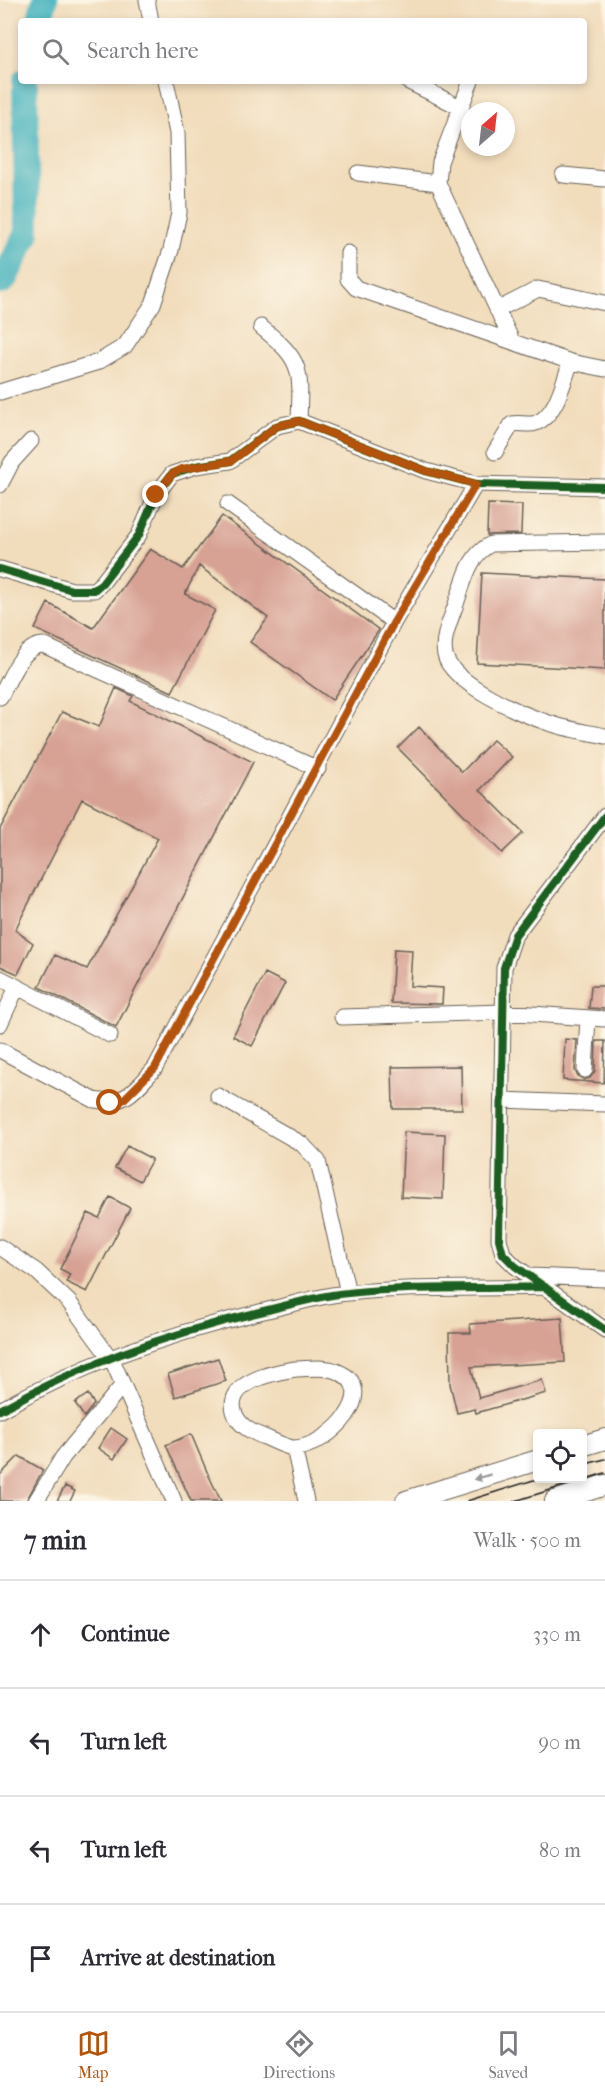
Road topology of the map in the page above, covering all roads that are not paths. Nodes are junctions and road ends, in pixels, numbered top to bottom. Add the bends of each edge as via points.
1 (147, 0) edge
2 (150, 18) edge
3 (167, 84) edge
4 (413, 84) edge
5 (470, 84) edge
6 (464, 102) edge
7 (461, 108) edge
8 (461, 110) edge
9 (358, 173) dead end
10 (562, 175) dead end
11 (605, 179) edge
12 (438, 183) junction
13 (348, 253) dead end
14 (605, 303) edge
15 (497, 310) junction
16 (261, 327) dead end
17 (512, 341) junction
18 (570, 362) junction
19 (605, 369) edge
20 (0, 392) edge
21 (299, 421) junction
22 (31, 441) dead end
23 (495, 452) dead end
24 (0, 484) edge
25 (476, 484) junction
26 (605, 487) edge
27 (228, 504) dead end
28 (605, 542) edge
29 (0, 569) edge
30 (394, 622) junction
31 (0, 697) edge
32 (605, 736) edge
33 (318, 769) junction
34 (605, 816) edge
35 (0, 978) edge
36 (17, 987) junction
37 (503, 1012) junction
38 (342, 1017) dead end
39 (588, 1018) junction
40 (605, 1019) edge
41 (0, 1024) edge
42 (110, 1035) dead end
43 (0, 1050) edge
44 (585, 1070) dead end
45 (218, 1096) dead end
46 (502, 1100) junction
47 (605, 1104) edge
48 (0, 1247) edge
49 (529, 1276) junction
50 (605, 1279) edge
51 (544, 1287) junction
52 (348, 1293) junction
53 (605, 1330) edge
54 (108, 1357) junction
55 (122, 1387) junction
56 (0, 1410) edge
57 (605, 1439) edge
58 (587, 1444) edge
59 (294, 1448) junction
60 (533, 1461) edge
61 (605, 1485) edge
62 (36, 1501) edge
63 (174, 1501) edge
64 (306, 1501) edge
65 (406, 1501) edge
66 (555, 1501) edge

1 - 2 street
3 - 20 street via 177,133 179,213 153,303 125,346 98,362
4 - 7 street
5 - 6 street
8 - 12 street via 440,162
9 - 12 street
10 - 11 street
12 - 15 street
13 - 17 street via 348,279 356,288
14 - 15 street via 538,289
15 - 17 street
16 - 21 street via 285,347 301,374
17 - 18 street
18 - 19 street
18 - 23 street via 546,417 530,424 512,424
21 - 25 street via 405,464
21 - 29 street via 277,426 231,461 189,467 172,474 156,495 139,535 94,590 72,590
22 - 24 street via 12,462
25 - 26 street
25 - 30 street
27 - 30 street
28 - 32 street via 492,544 482,549 468,569 444,643 445,656 457,674 513,709 547,723
30 - 33 street
31 - 33 street via 27,651 34,645 43,645
33 - 43 street via 155,1068 138,1087 123,1100 94,1100
34 - 37 street via 514,935 504,968
35 - 36 street
36 - 41 street
36 - 42 street
37 - 38 street
37 - 39 street
37 - 46 street
39 - 40 street
39 - 44 street
45 - 52 street via 302,1144 318,1161
46 - 47 street
46 - 49 street via 499,1239 503,1254
48 - 54 street via 36,1271 69,1302
49 - 50 street
49 - 51 street
51 - 52 street
51 - 53 street
52 - 54 street via 238,1317
54 - 55 street
54 - 56 street
55 - 62 street via 63,1457
55 - 63 street
57 - 58 main road
59 - 59 street via 251,1432 240,1422 234,1409 241,1391 265,1373 334,1370 346,1376 354,1386 354,1397 339,1427 326,1438
59 - 64 street
60 -> 65 main road
61 - 66 main road

